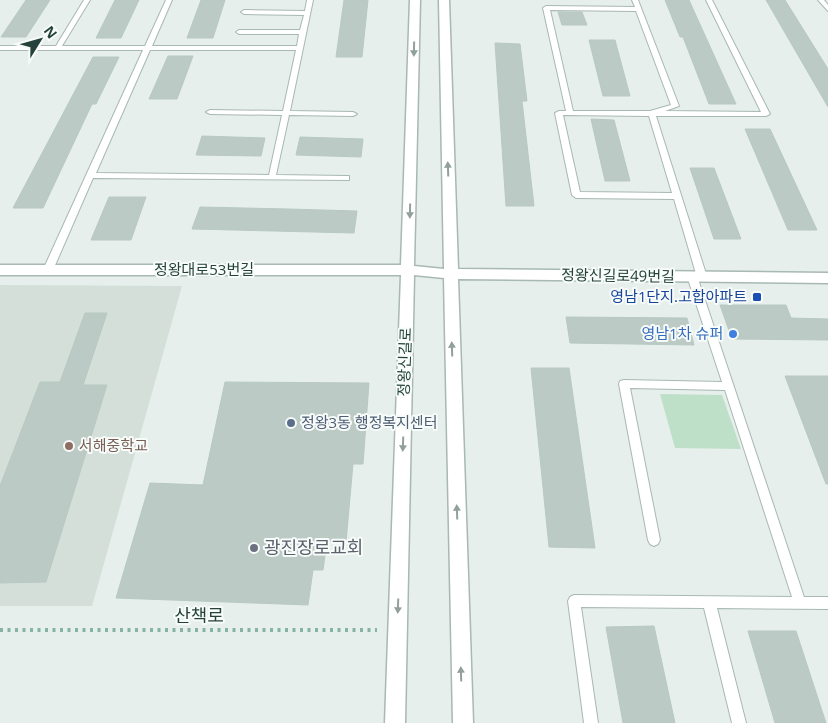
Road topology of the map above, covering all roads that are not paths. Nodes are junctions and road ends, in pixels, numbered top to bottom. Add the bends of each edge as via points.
1 (87, 0) edge
2 (169, 0) edge
3 (310, 0) edge
4 (415, 0) edge
5 (444, 0) edge
6 (635, 0) edge
7 (709, 0) edge
8 (822, 0) edge
9 (638, 8) junction
10 (828, 9) edge
11 (244, 12) dead end
12 (307, 13) junction
13 (239, 32) dead end
14 (303, 32) junction
15 (0, 48) edge
16 (58, 48) junction
17 (148, 48) junction
18 (300, 48) junction
19 (210, 112) dead end
20 (286, 113) junction
21 (570, 113) junction
22 (652, 113) junction
23 (353, 114) dead end
24 (90, 175) junction
25 (272, 178) junction
26 (346, 178) dead end
27 (677, 196) junction
28 (0, 270) edge
29 (48, 270) junction
30 (408, 270) junction
31 (451, 274) junction
32 (697, 276) junction
33 (828, 278) edge
34 (728, 386) junction
35 (654, 540) dead end
36 (709, 602) junction
37 (800, 602) junction
38 (828, 603) edge
39 (395, 723) edge
40 (463, 723) edge
41 (590, 723) edge
42 (739, 723) edge

1 - 16 lane
2 - 17 lane
3 - 12 lane
4 -> 30 street, 정왕신길로
31 -> 5 street
6 - 9 lane
7 - 22 lane via 766,114
8 - 10 lane
9 - 21 lane via 546,8
9 - 22 lane via 675,106
11 - 12 lane
12 - 14 lane
13 - 14 lane
14 - 18 lane
15 - 16 lane
16 - 17 lane
17 - 18 lane
17 - 24 lane
18 - 20 lane
19 - 20 lane
20 - 23 lane
20 - 25 lane
21 - 22 lane
21 - 27 lane via 559,113 576,195
22 - 27 lane
24 - 25 lane
24 - 29 lane
25 - 26 lane
27 - 32 lane
28 - 29 street, 정왕대로53번길
29 - 30 street, 정왕대로53번길
30 - 31 street, 정왕신길로49번길
30 -> 39 street, 정왕신길로
31 - 32 street, 정왕신길로49번길
40 -> 31 street
32 - 33 street, 정왕신길로49번길
32 - 34 lane
34 - 35 lane via 624,384
34 - 37 lane
36 - 37 lane
36 - 41 lane via 574,601
36 - 42 lane
37 - 38 lane

